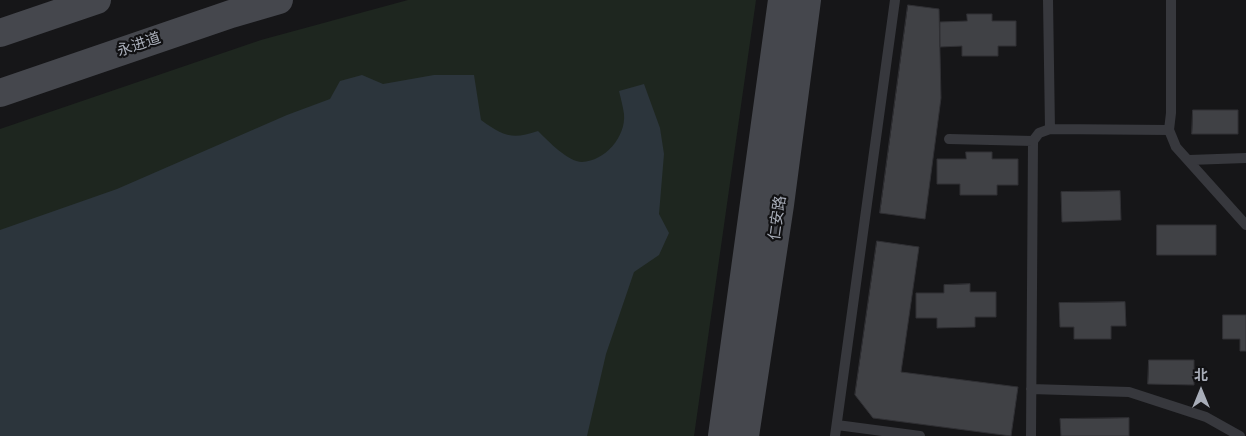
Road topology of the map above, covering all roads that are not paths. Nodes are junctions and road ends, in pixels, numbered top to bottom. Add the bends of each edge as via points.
1 (97, 0) edge
2 (279, 0) edge
3 (782, 0) edge
4 (808, 0) edge
5 (895, 0) edge
6 (1048, 0) edge
7 (1171, 0) edge
8 (0, 33) edge
9 (0, 93) edge
10 (1050, 129) junction
11 (1169, 130) junction
12 (948, 139) dead end
13 (1033, 141) junction
14 (1246, 158) edge
15 (1189, 160) junction
16 (1246, 225) edge
17 (1032, 389) junction
18 (837, 425) junction
19 (722, 436) edge
20 (746, 436) edge
21 (835, 436) edge
22 (920, 436) edge
23 (1031, 436) edge
24 (1240, 436) edge

1 - 8 street
2 - 9 street, 永进道
3 - 19 street, 仁安路
4 - 20 street, 仁安路
5 - 18 lane
6 - 10 lane
7 - 11 lane
10 - 11 lane
10 - 13 lane via 1039,133
11 - 15 lane via 1176,147
12 - 13 lane
13 - 17 lane
14 - 15 lane
15 - 16 lane
17 - 23 lane
17 - 24 lane via 1130,392 1206,417
18 - 21 lane
18 - 22 lane

